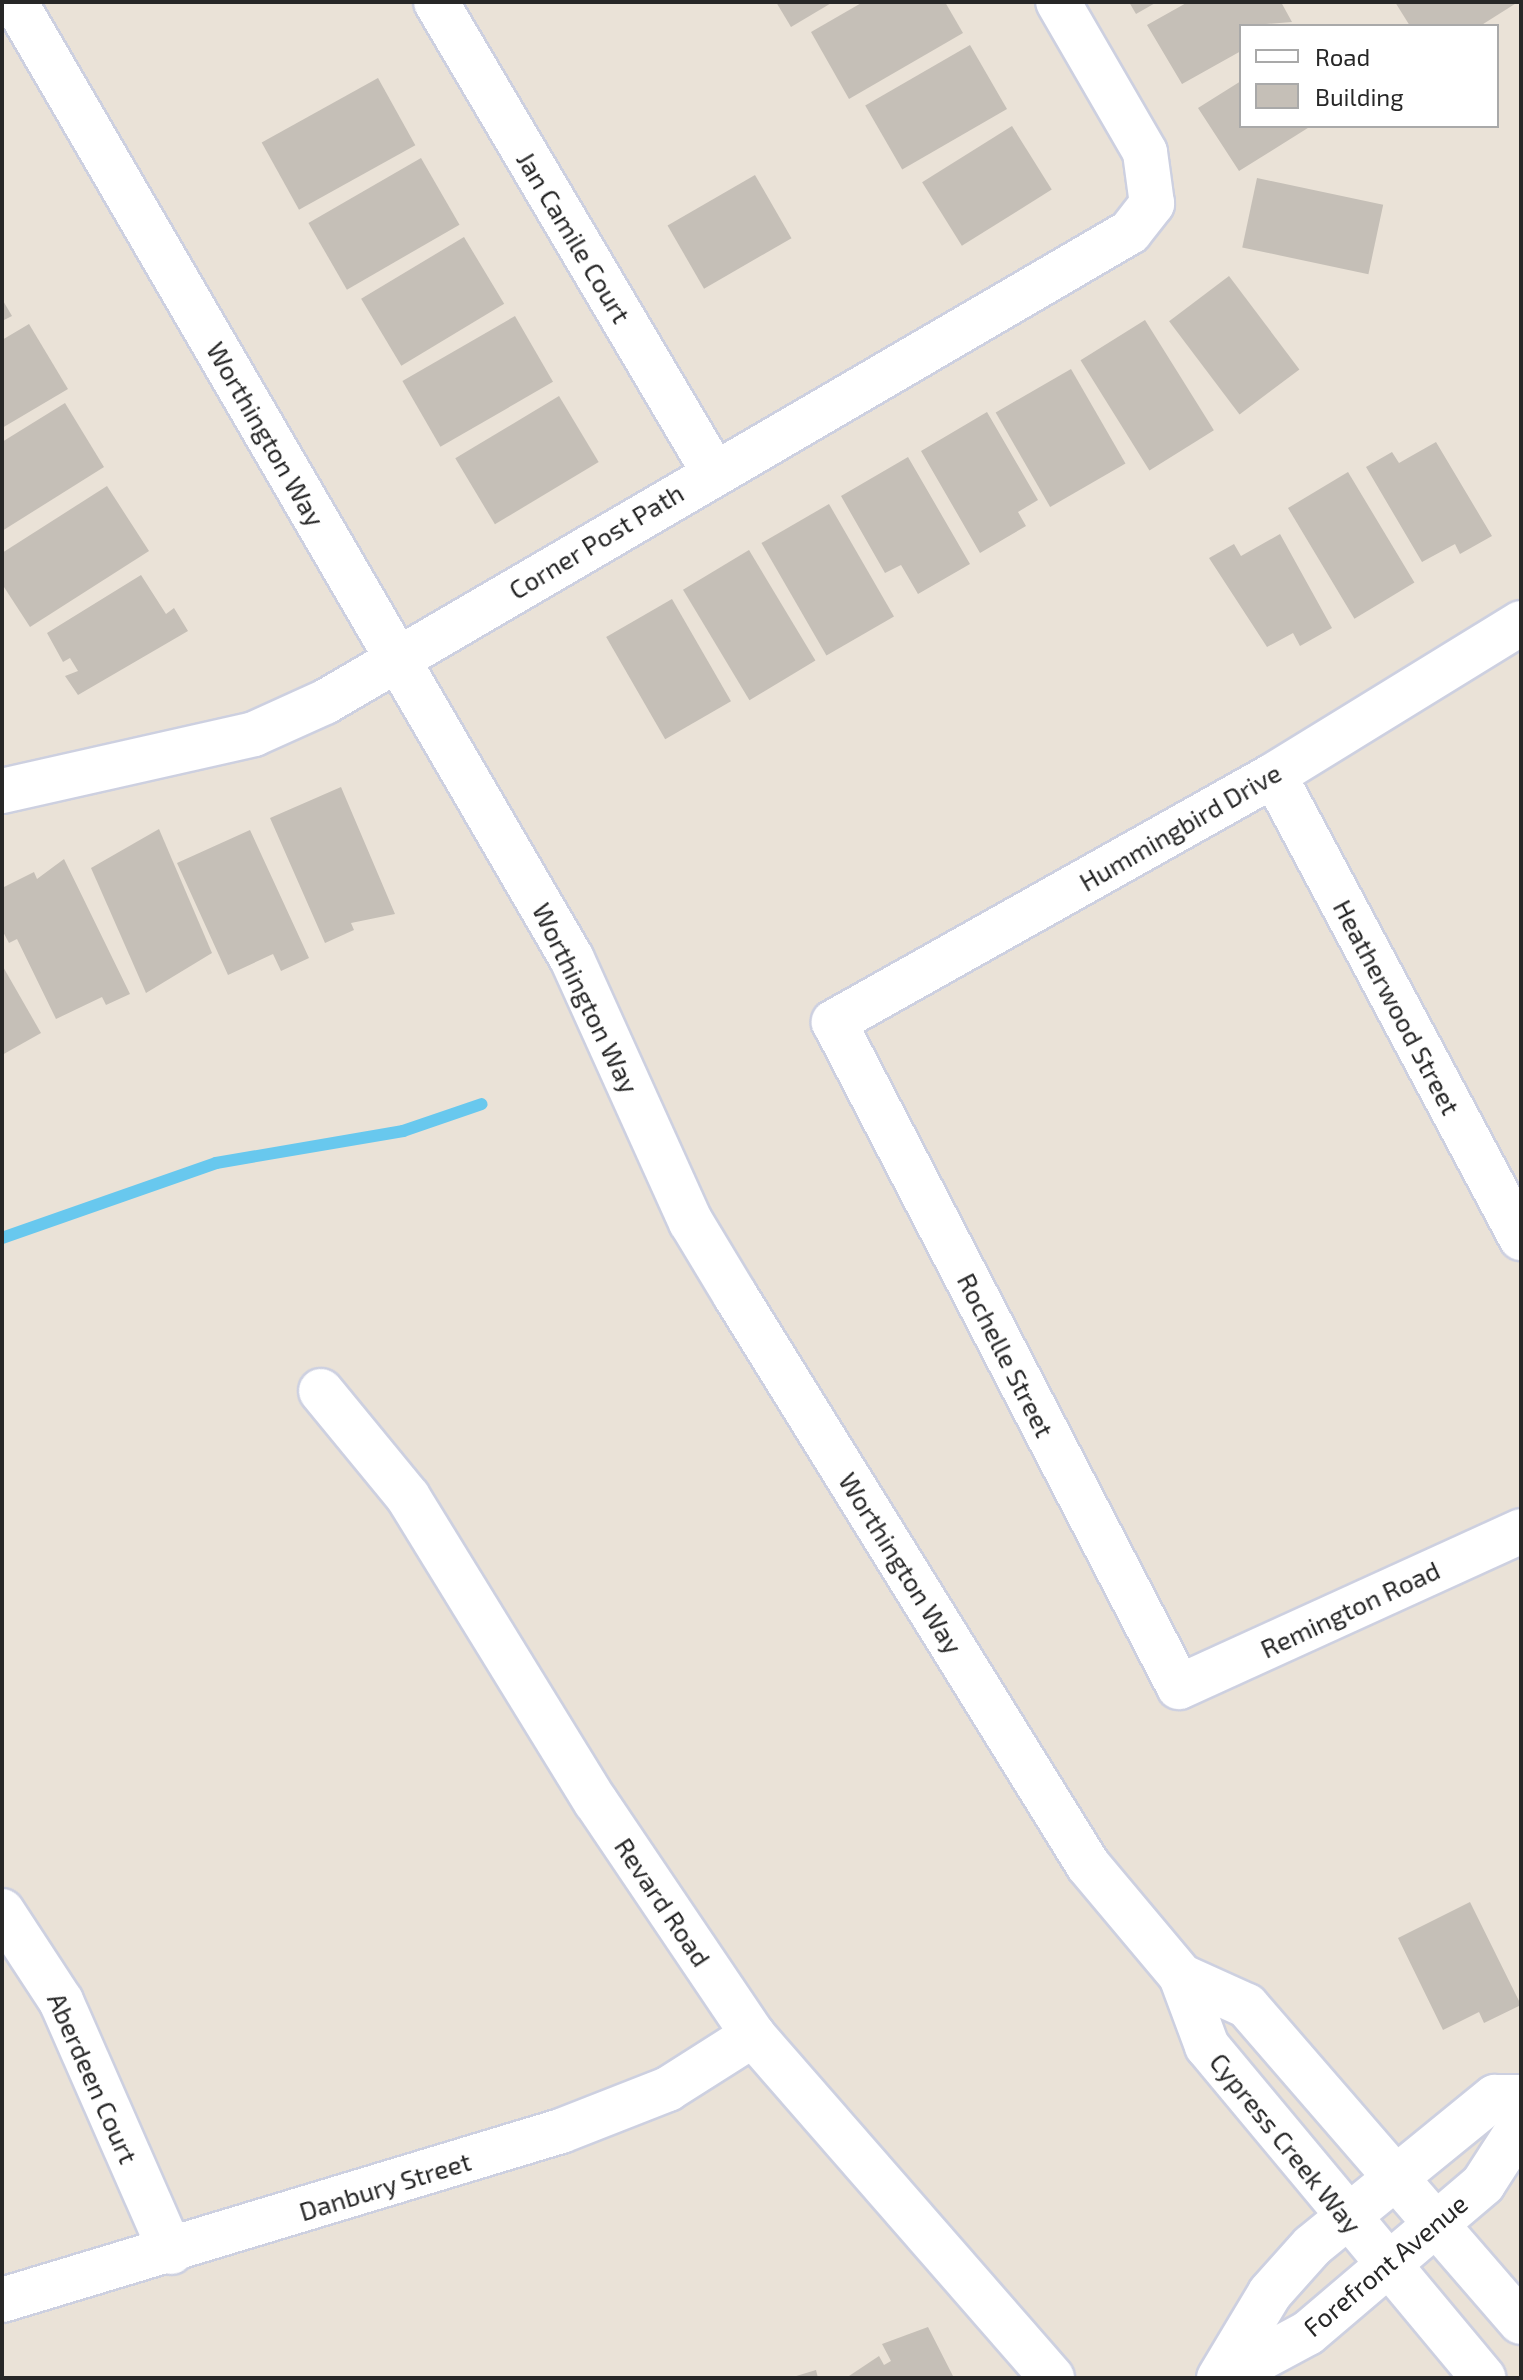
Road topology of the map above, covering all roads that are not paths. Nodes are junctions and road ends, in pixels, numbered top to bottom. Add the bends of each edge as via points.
1 (15, 2) edge
2 (436, 2) edge
3 (1058, 2) edge
4 (713, 471) junction
5 (1521, 623) edge
6 (398, 660) junction
7 (1274, 775) junction
8 (6, 777) edge
9 (834, 1022) joint
10 (1521, 1238) edge
11 (321, 1391) dead end
12 (1521, 1531) edge
13 (1179, 1687) joint
14 (2, 1911) edge
15 (1181, 1976) junction
16 (753, 2035) junction
17 (1521, 2097) edge
18 (1521, 2125) edge
19 (1395, 2179) junction
20 (1346, 2218) junction
21 (1436, 2224) junction
22 (171, 2252) junction
23 (1387, 2265) junction
24 (2, 2300) edge
25 (1521, 2322) edge
26 (1052, 2378) edge
27 (1222, 2378) edge
28 (1484, 2378) edge

1 - 6 street, Worthington Way
2 - 4 street, Jan Camile Court
3 - 4 street, Corner Post Path via 1145,152 1152,204 1130,232
4 - 6 street, Corner Post Path
5 - 7 street, Hummingbird Drive
6 - 8 street, Corner Post Path via 254,734
6 - 15 street, Worthington Way via 572,959 691,1222 1088,1865
7 - 9 street, Hummingbird Drive
7 - 10 street, Heatherwood Street
9 - 13 street, Rochelle Street
11 - 16 street, Revard Road via 408,1497 596,1802
12 - 13 street, Remington Road
14 - 22 street, Aberdeen Court via 61,2001
15 - 19 street via 1247,2006
15 - 20 street, Cypress Creek Way via 1207,2046
16 - 22 street, Danbury Street via 621,2110
16 - 26 street, Revard Road
17 - 19 street, Forefront Avenue via 1495,2097
18 - 21 street, Forefront Avenue via 1483,2184
19 - 20 street, Forefront Avenue
19 - 21 street
20 - 23 street, Cypress Creek Way
20 - 27 street, Forefront Avenue via 1270,2293
21 - 23 street, Forefront Avenue
21 - 25 street
22 - 24 street, Danbury Street
23 - 27 street, Forefront Avenue via 1308,2333
23 - 28 street, Cypress Creek Way

